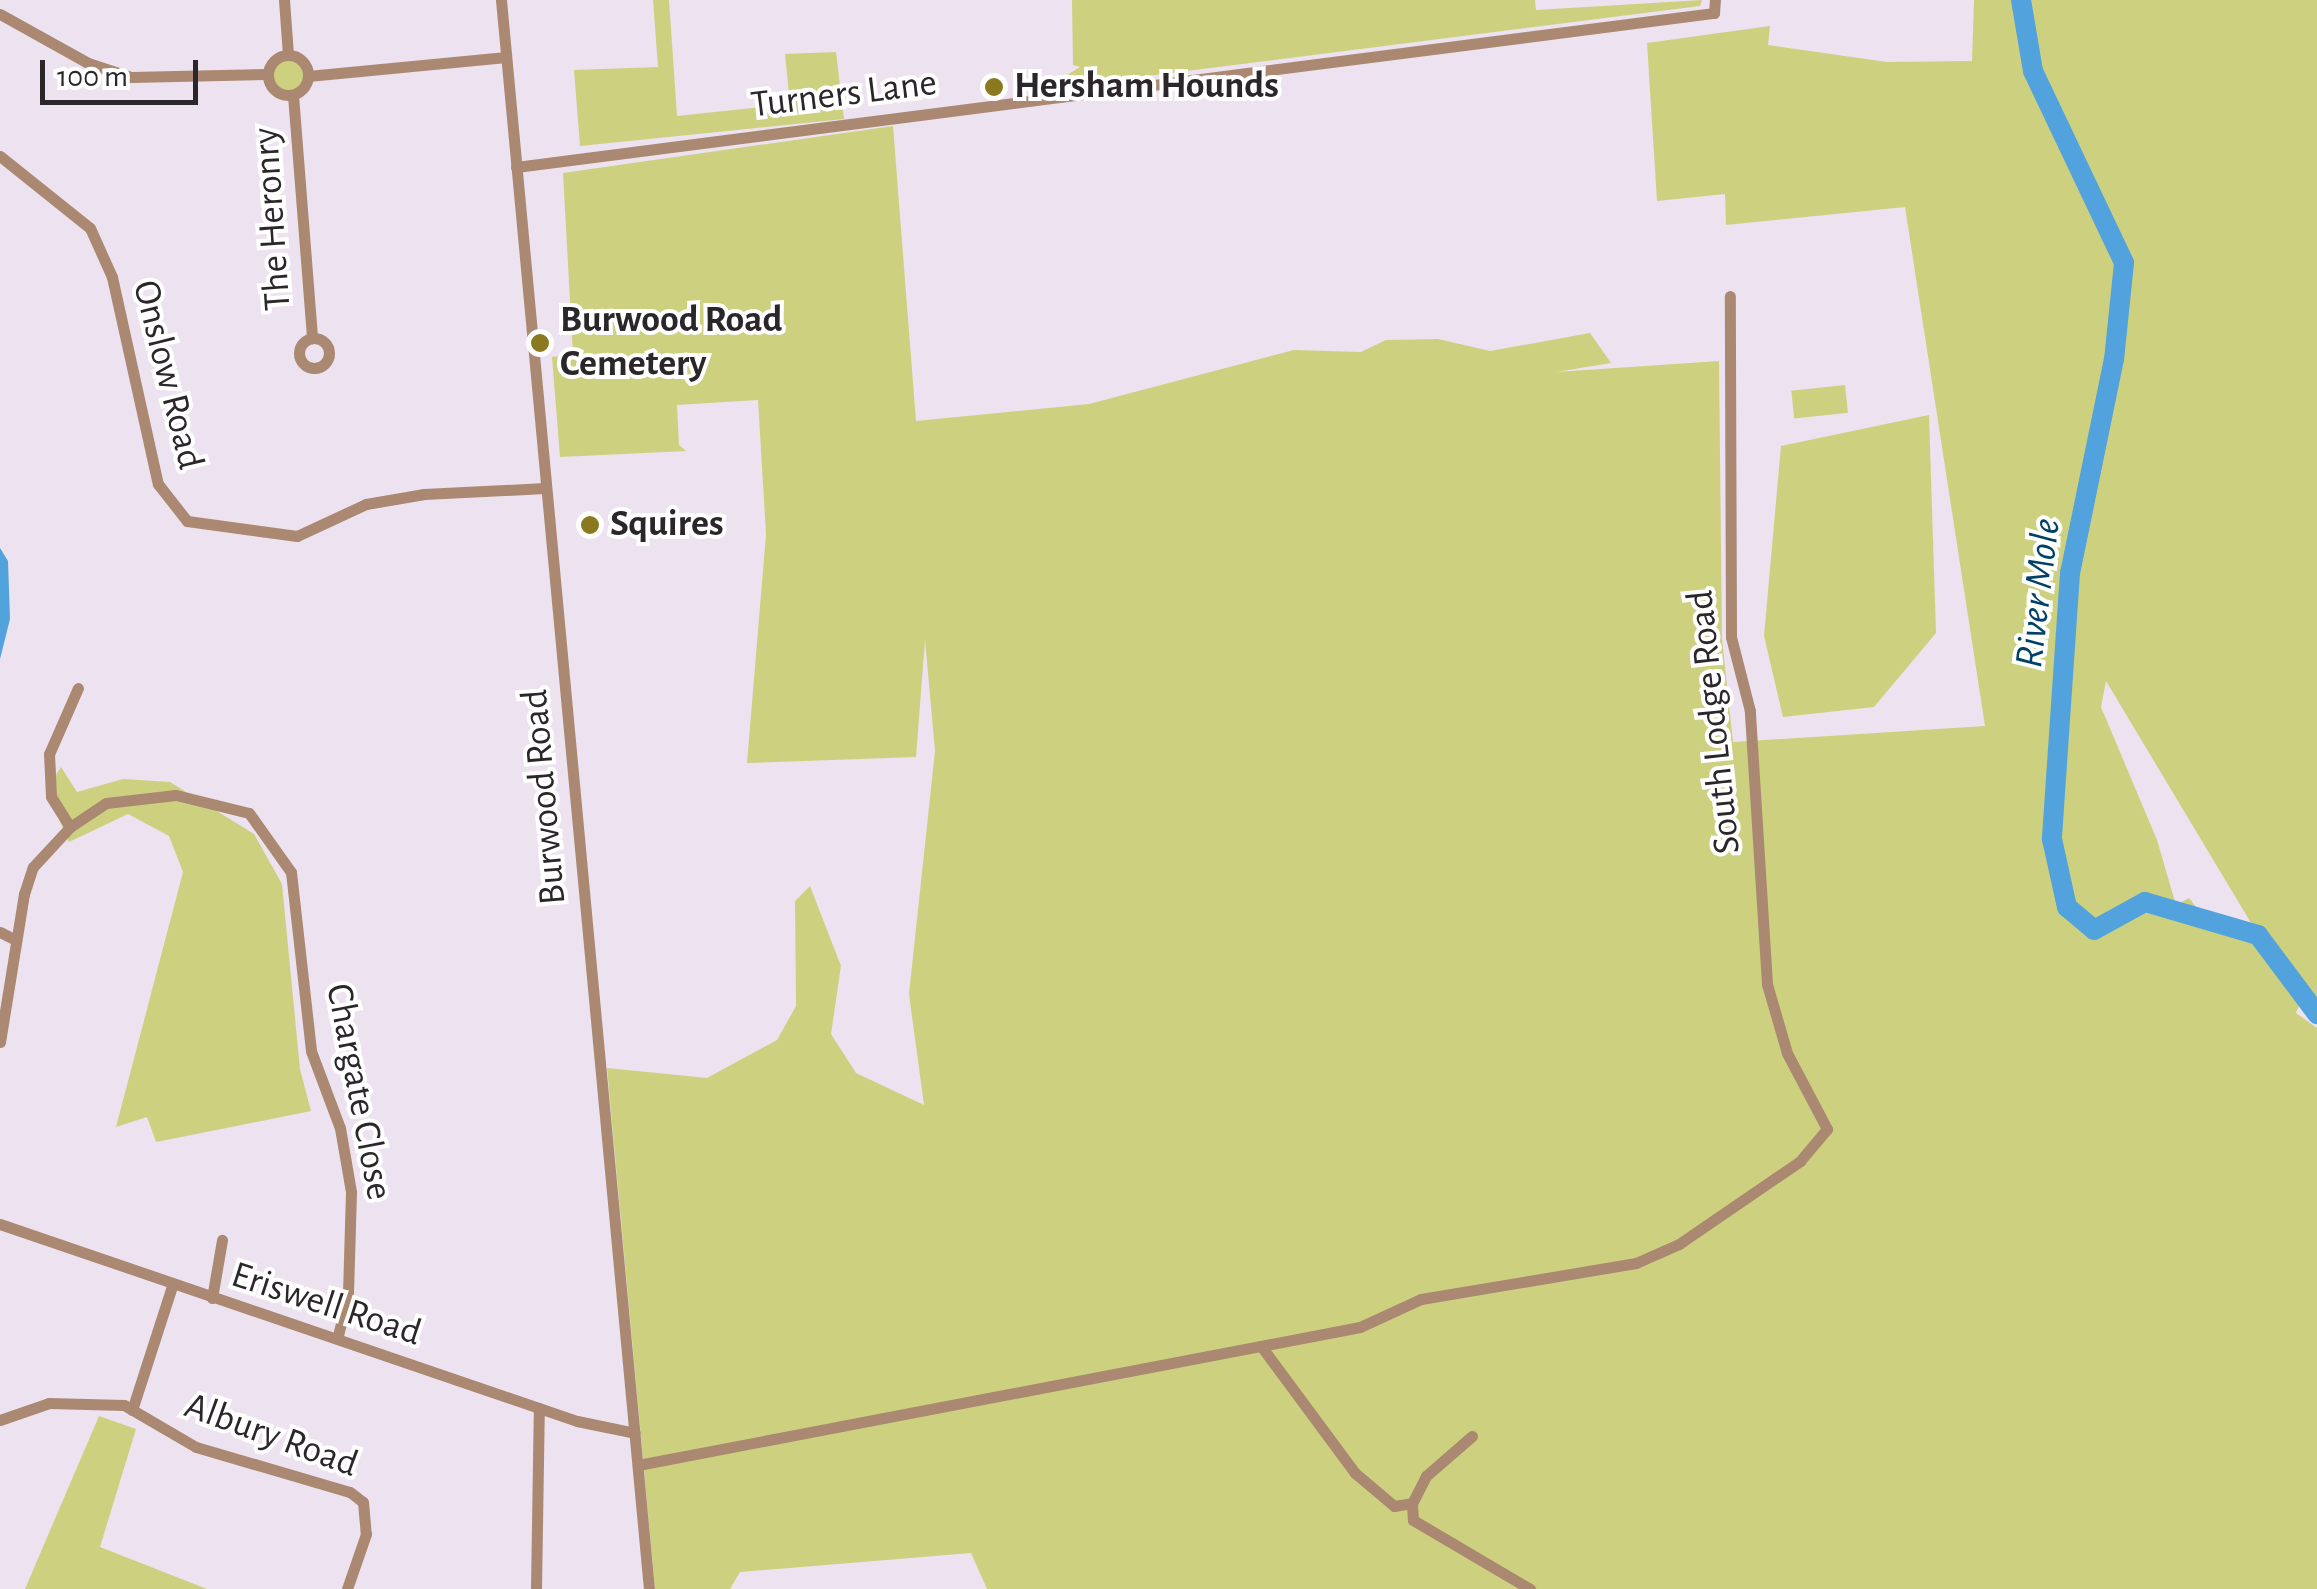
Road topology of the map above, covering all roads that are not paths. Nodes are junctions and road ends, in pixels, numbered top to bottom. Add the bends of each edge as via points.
1 (284, 0) edge
2 (500, 0) edge
3 (1715, 6) edge
4 (0, 14) edge
5 (288, 55) junction
6 (506, 57) junction
7 (268, 74) junction
8 (308, 76) junction
9 (293, 94) junction
10 (0, 156) edge
11 (516, 167) junction
12 (1730, 296) dead end
13 (312, 338) dead end
14 (546, 488) junction
15 (78, 688) dead end
16 (70, 827) junction
17 (0, 932) edge
18 (16, 940) junction
19 (0, 1042) edge
20 (0, 1224) edge
21 (222, 1240) dead end
22 (172, 1286) junction
23 (212, 1298) junction
24 (337, 1339) junction
25 (1261, 1346) junction
26 (539, 1408) junction
27 (132, 1410) junction
28 (0, 1420) edge
29 (635, 1432) junction
30 (1472, 1436) dead end
31 (638, 1465) junction
32 (1412, 1503) junction
33 (1394, 1506) junction
34 (1414, 1520) junction
35 (347, 1589) edge
36 (536, 1589) edge
37 (650, 1589) edge
38 (1530, 1589) edge

1 - 5 street
2 - 6 street, Burwood Road
3 - 11 street, Turners Lane
4 - 7 street via 88,63 131,77
5 - 7 street via 272,62
5 - 8 street via 302,60
6 - 8 street
6 - 11 street, Burwood Road
7 - 9 street via 274,90
8 - 9 street
9 - 13 street, The Heronry
10 - 14 street, Onslow Road via 90,228 112,277 158,484 187,522 297,536 366,504
11 - 14 street, Burwood Road
12 - 25 street, South Lodge Road via 1730,620 1737,678 1750,710 1767,984 1787,1053 1827,1129 1776,1182 1679,1244 1636,1262 1422,1299 1360,1327
14 - 29 street, Burwood Road
15 - 16 street via 49,754 51,796
16 - 18 street, Chargate Close via 34,867
16 - 24 street, Chargate Close via 106,803 176,795 249,813 284,856 312,1051 340,1128 352,1192 348,1296
17 - 18 street
18 - 19 street, Chargate Close
20 - 22 street, Eriswell Road
21 - 23 street
22 - 23 street, Eriswell Road
22 - 27 street
23 - 24 street, Eriswell Road
24 - 26 street, Eriswell Road
25 - 31 street
25 - 33 street via 1355,1473
26 - 29 street, Eriswell Road via 614,1433
26 - 36 street
27 - 28 street via 49,1404
27 - 35 street, Albury Road via 196,1447 334,1485 363,1502 366,1534
29 - 31 street, Burwood Road
30 - 32 street via 1426,1476
31 - 37 street, Burwood Road
32 - 33 street
32 - 34 street
33 - 34 street
34 - 38 street

